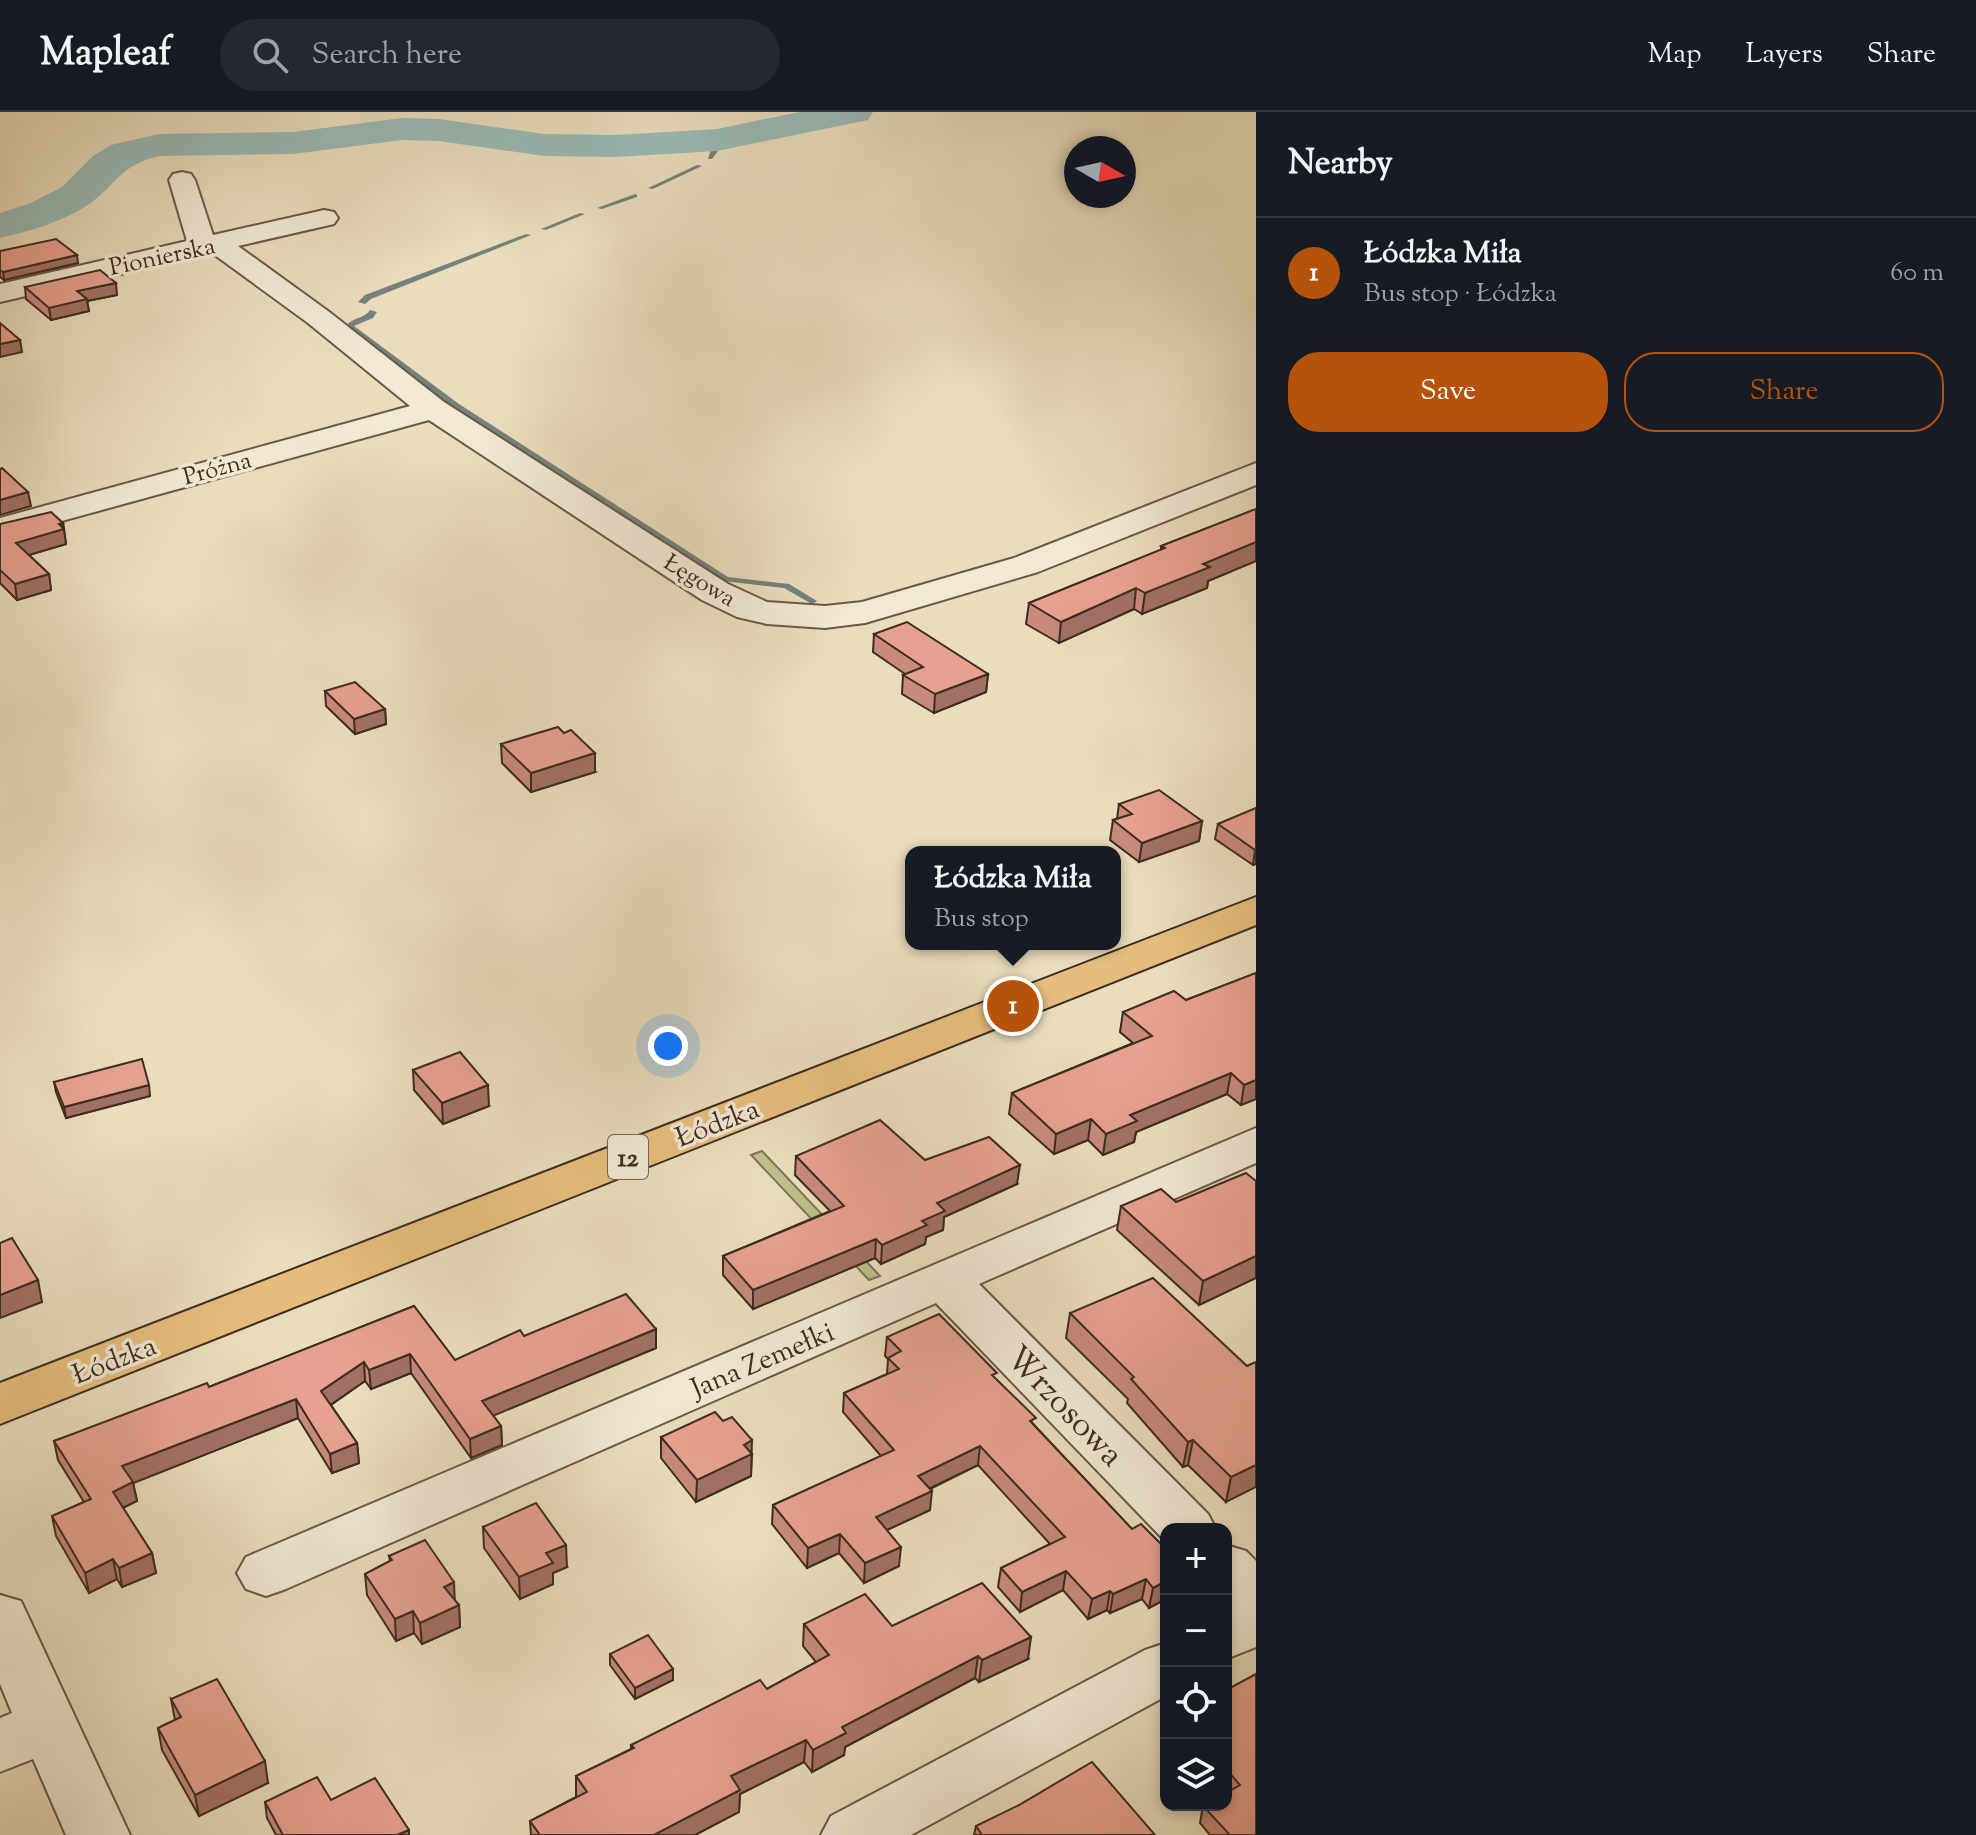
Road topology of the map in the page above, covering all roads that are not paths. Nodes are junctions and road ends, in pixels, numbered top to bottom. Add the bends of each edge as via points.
1 (182, 180) dead end
2 (324, 218) dead end
3 (210, 245) junction
4 (0, 293) edge
5 (433, 409) junction
6 (1256, 473) edge
7 (0, 528) edge
8 (1256, 910) edge
9 (1252, 1150) edge
10 (944, 1280) junction
11 (0, 1404) edge
12 (1182, 1523) edge
13 (266, 1573) dead end
14 (1232, 1573) edge
15 (1256, 1598) edge
16 (0, 1618) edge
17 (1256, 1619) edge
18 (1232, 1632) edge
19 (1160, 1670) edge
20 (23, 1736) edge
21 (98, 1835) edge
22 (853, 1835) edge

1 - 3 street
2 - 3 street, Pionierska
3 - 4 street, Pionierska
3 - 5 street, Łęgowa via 318,317
5 - 6 street, Łęgowa via 730,601 792,616 865,612 931,595 1026,565
5 - 7 street, Próżna
8 - 11 main road, Łódzka / 12
9 - 10 street, Jana Zemełki
10 - 12 street, Wrzosowa
10 - 13 street, Jana Zemełki
14 - 15 street
16 - 20 street
17 - 18 street
19 - 22 street
20 - 21 street

